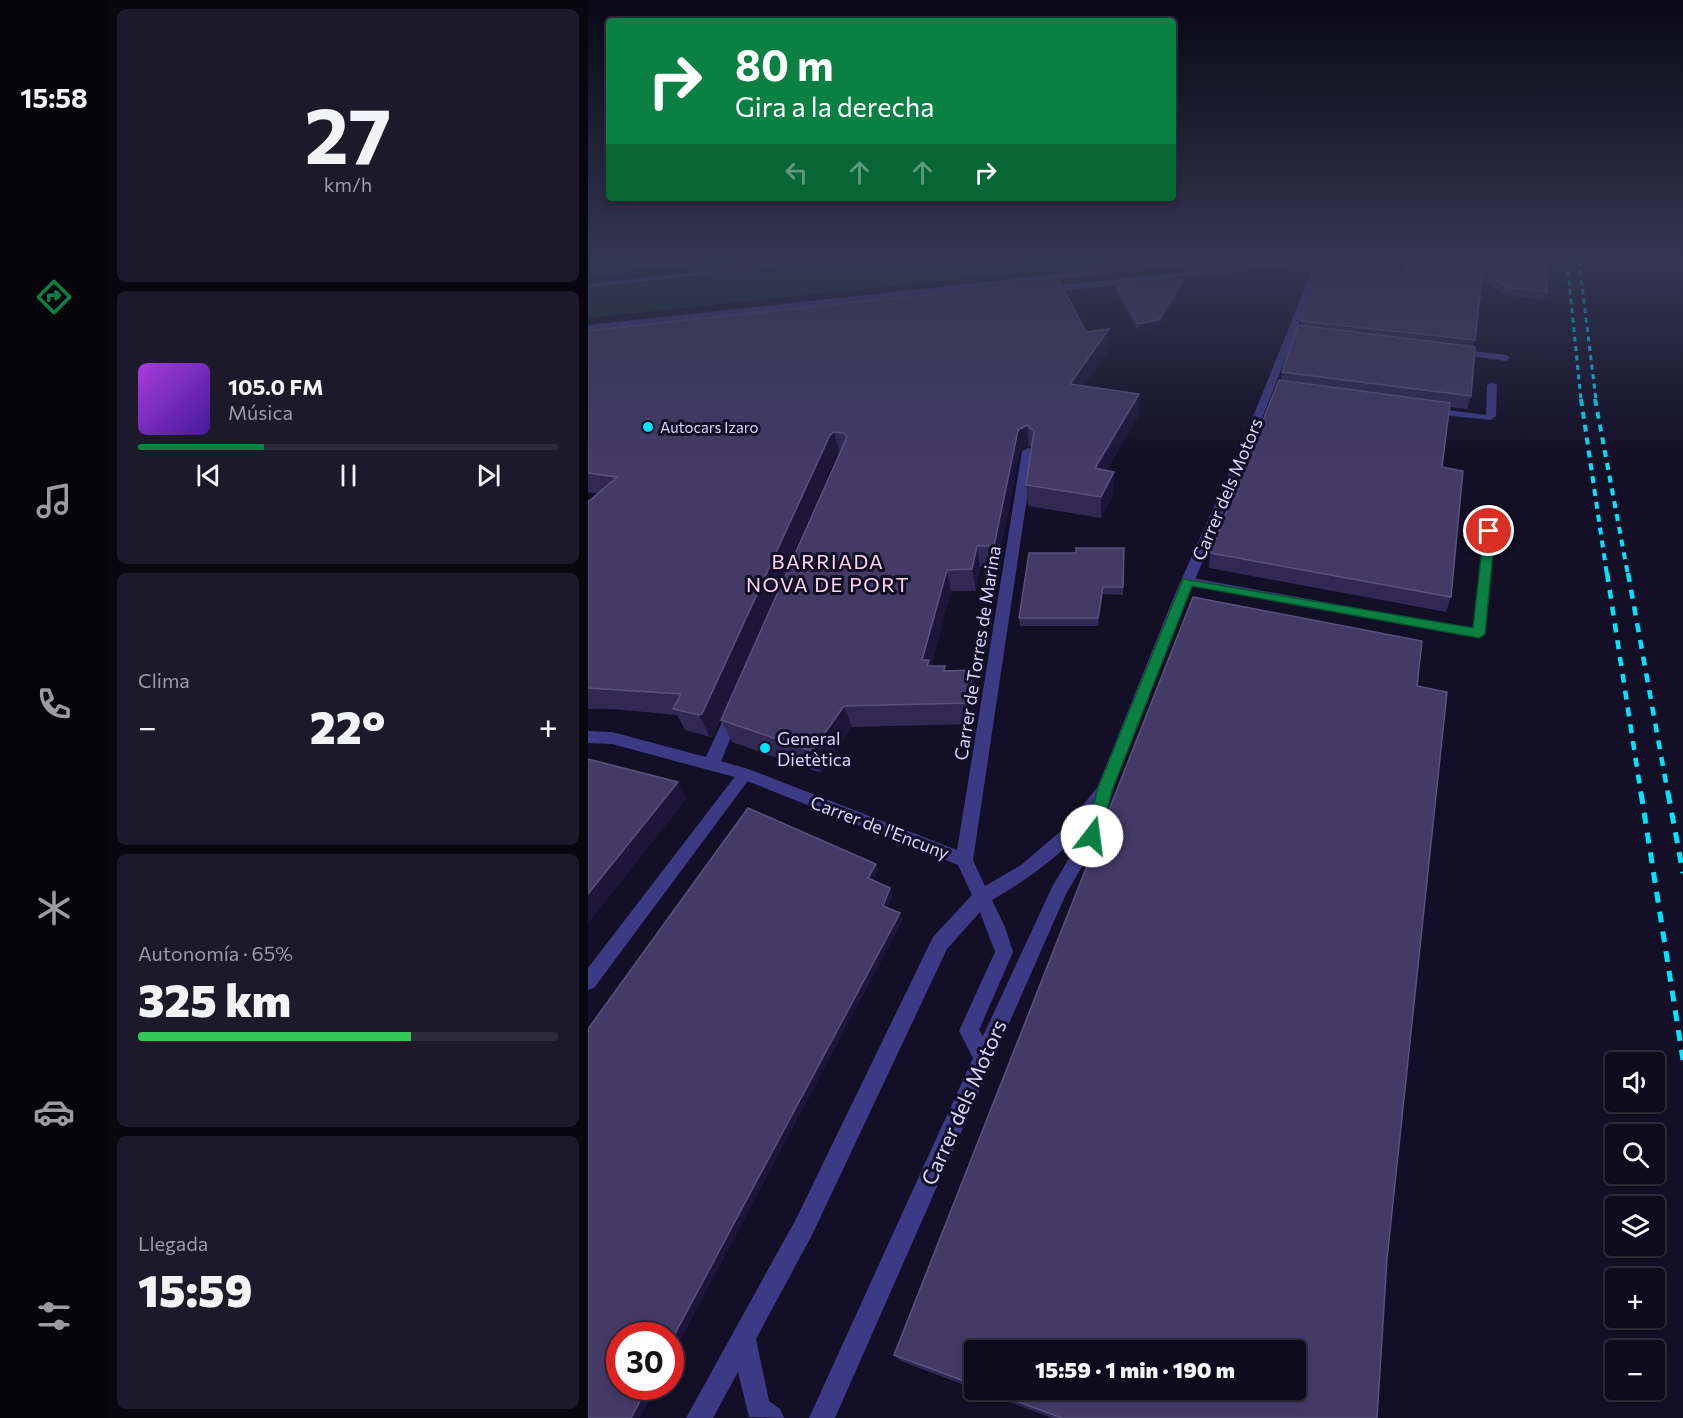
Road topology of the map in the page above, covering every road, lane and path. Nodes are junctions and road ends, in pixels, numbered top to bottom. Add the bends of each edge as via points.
1 (688, 327) edge
2 (1296, 327) edge
3 (656, 331) edge
4 (633, 333) edge
5 (588, 338) edge
6 (1448, 351) edge
7 (1506, 358) dead end
8 (1492, 385) dead end
9 (1425, 410) edge
10 (1028, 451) dead end
11 (1492, 510) dead end
12 (1187, 582) junction
13 (737, 705) edge
14 (588, 737) edge
15 (711, 765) junction
16 (745, 774) junction
17 (1105, 788) junction
18 (964, 860) junction
19 (982, 897) junction
20 (588, 982) edge
21 (984, 1057) junction
22 (743, 1338) junction
23 (699, 1418) edge
24 (771, 1418) edge
25 (822, 1418) edge

1 - 3 street
2 - 12 street, Carrer dels Motors via 1275,389
4 - 5 street
6 - 7 lane
8 - 9 lane via 1488,418
10 - 18 street, Carrer de Torres de Marina
11 - 12 lane via 1479,634
12 - 17 street, Carrer dels Motors
13 - 15 street
14 - 15 street, Carrer de l'Encuny via 612,738
15 - 16 street, Carrer de l'Encuny
16 - 18 street, Carrer de l'Encuny
16 - 20 lane
17 - 19 street, Carrer dels Motors via 1068,835 1027,870
17 - 21 street, Carrer dels Motors via 1092,836 1059,890
18 - 19 street, Carrer de l'Encuny
19 - 21 street, Carrer de l'Encuny via 1004,952 969,1031
19 - 22 street, Carrer dels Motors via 940,943 804,1227
21 - 25 street, Carrer dels Motors
22 - 23 street, Carrer dels Motors
22 - 24 street via 758,1408

